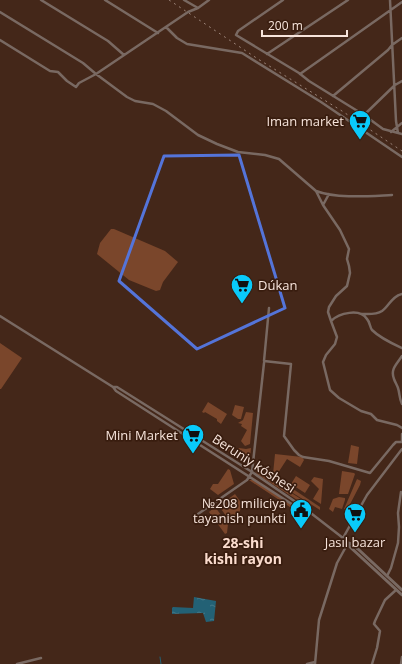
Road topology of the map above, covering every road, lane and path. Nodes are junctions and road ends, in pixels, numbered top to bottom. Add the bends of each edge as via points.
1 (41, 0) edge
2 (105, 0) edge
3 (184, 0) edge
4 (209, 0) edge
5 (284, 0) edge
6 (348, 0) edge
7 (390, 0) edge
8 (402, 2) edge
9 (198, 8) junction
10 (390, 10) junction
11 (0, 12) edge
12 (166, 27) junction
13 (158, 33) junction
14 (402, 38) edge
15 (0, 40) edge
16 (392, 45) junction
17 (267, 54) junction
18 (124, 55) junction
19 (96, 74) junction
20 (300, 74) junction
21 (402, 81) edge
22 (396, 85) junction
23 (333, 96) junction
24 (364, 115) junction
25 (402, 123) edge
26 (397, 127) junction
27 (390, 132) junction
28 (398, 133) junction
29 (402, 134) edge
30 (402, 157) edge
31 (316, 191) junction
32 (329, 194) junction
33 (392, 195) dead end
34 (323, 205) junction
35 (402, 294) edge
36 (269, 308) dead end
37 (361, 314) junction
38 (0, 316) edge
39 (331, 321) junction
40 (402, 348) edge
41 (402, 356) edge
42 (264, 362) junction
43 (112, 387) junction
44 (402, 404) edge
45 (156, 412) junction
46 (154, 415) junction
47 (402, 428) edge
48 (402, 434) edge
49 (402, 442) edge
50 (402, 449) edge
51 (252, 472) junction
52 (250, 476) junction
53 (401, 492) edge
54 (308, 512) junction
55 (198, 514) dead end
56 (343, 538) junction
57 (348, 543) junction
58 (387, 576) junction
59 (396, 590) junction
60 (402, 590) edge
61 (402, 595) edge
62 (402, 657) edge
63 (41, 658) dead end
64 (315, 663) edge
65 (17, 664) edge
66 (307, 664) edge
67 (372, 664) edge
68 (401, 664) edge

1 - 18 street via 108,41
2 - 13 street
3 - 9 street
4 - 9 street
5 - 17 street via 238,31 236,35
6 - 17 street
7 - 10 street
8 - 10 street
9 - 12 street
10 - 16 street
10 - 20 street
11 - 19 street via 84,63
12 - 13 street
12 - 30 street via 187,44 242,53
13 - 18 street
14 - 16 street
15 - 19 street via 50,72 58,72 76,87
16 - 22 street
16 - 23 street
17 - 20 street
18 - 19 street
19 - 31 street via 127,97 153,104 198,135 217,144 238,152 279,159
20 - 23 street
21 - 22 street
22 - 24 street
22 - 26 street
23 - 24 street
24 - 27 street
25 - 26 street
26 - 27 street
26 - 28 street
27 - 28 street
28 - 29 street
31 - 32 street
31 - 34 street
32 - 33 street
32 - 34 street
34 - 39 street via 349,249 347,259 350,273 347,286 329,307
35 - 37 street via 382,311
36 - 42 street
37 - 39 street via 339,315
37 - 40 street via 367,318 372,330
38 - 43 street
39 - 47 street via 337,337 323,362 330,390 377,420
41 - 44 street via 392,372
42 - 49 street via 291,364 284,436 299,455 370,473 396,442
42 - 51 street
43 - 45 street, Beruniy kóshesi via 117,387
43 - 46 street, Beruniy kóshesi
45 - 46 street
45 - 51 street, Beruniy kóshesi
46 - 52 street, Beruniy kóshesi
48 - 49 street
50 - 56 street via 367,495
51 - 52 street
51 - 54 street, Beruniy kóshesi
52 - 54 street, Beruniy kóshesi
52 - 55 street
53 - 58 street via 398,543
54 - 56 street
56 - 57 street
57 - 58 street
57 - 59 street
57 - 64 street via 337,563 319,620
58 - 60 street
59 - 61 street
59 - 67 street via 385,600 374,624 380,631
62 - 68 street
63 - 65 street
64 - 66 street

